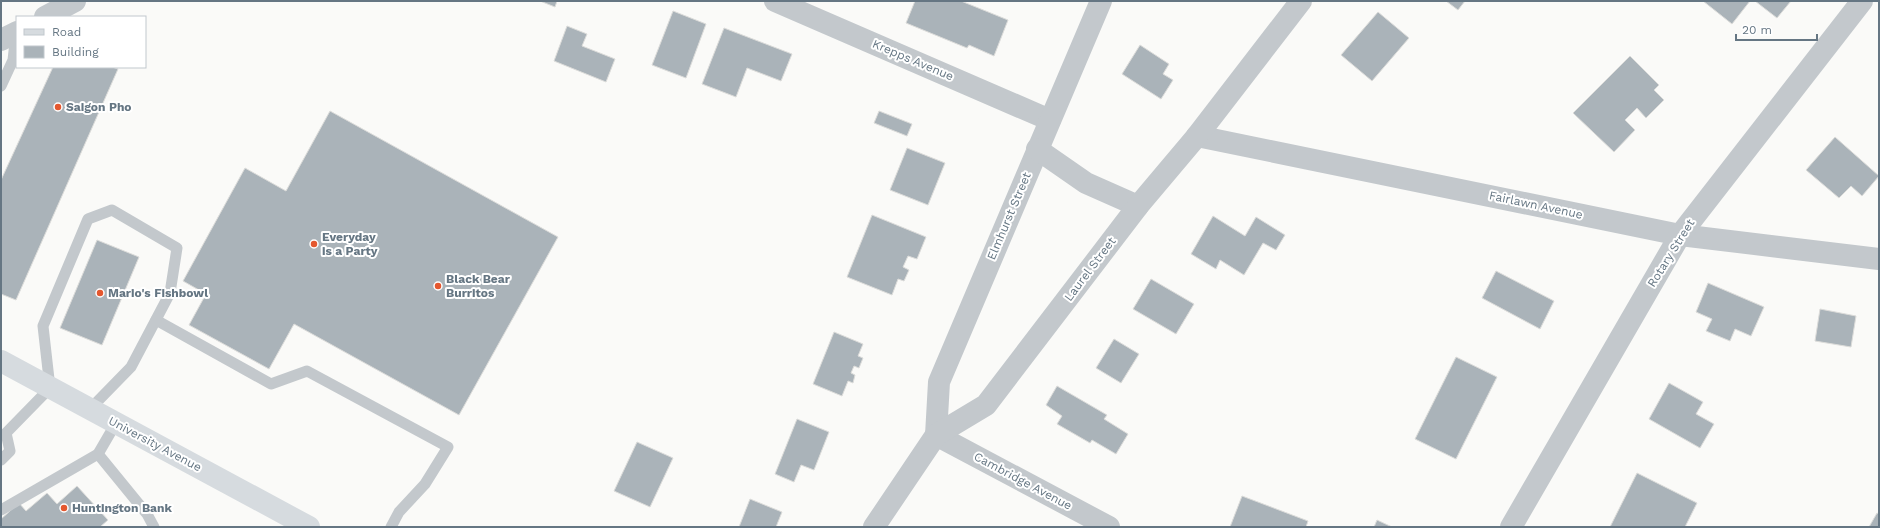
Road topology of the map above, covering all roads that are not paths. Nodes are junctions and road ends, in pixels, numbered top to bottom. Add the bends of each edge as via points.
1 (75, 1) edge
2 (775, 1) edge
3 (1101, 1) edge
4 (1301, 1) edge
5 (1862, 1) edge
6 (47, 16) edge
7 (11, 35) edge
8 (1, 86) edge
9 (1050, 120) junction
10 (1196, 136) junction
11 (1037, 149) junction
12 (1138, 206) junction
13 (1680, 235) junction
14 (1879, 259) edge
15 (156, 320) junction
16 (1, 361) edge
17 (50, 388) junction
18 (90, 409) junction
19 (116, 423) junction
20 (3, 431) edge
21 (936, 435) junction
22 (98, 454) junction
23 (1, 460) edge
24 (1, 510) edge
25 (283, 521) edge
26 (154, 527) edge
27 (309, 527) edge
28 (391, 527) edge
29 (874, 527) edge
30 (1110, 527) edge
31 (1511, 527) edge

1 - 6 street
2 - 9 street, Krepps Avenue
3 - 9 street, Elmhurst Street
4 - 10 street, Laurel Street
5 - 13 street, Rotary Street
7 - 8 lane via 13,60
9 - 11 street, Elmhurst Street
10 - 12 street, Laurel Street
10 - 13 street, Fairlawn Avenue
11 - 12 street via 1086,183
11 - 21 street, Elmhurst Street via 939,382
12 - 21 street, Laurel Street via 986,406
13 - 14 street, Fairlawn Avenue
13 - 31 street, Rotary Street
15 - 17 lane via 170,293 177,248 112,210 88,219 44,326
15 - 18 lane via 131,367
15 - 28 lane via 271,384 307,371 448,447 426,484 399,512
16 - 17 street, University Avenue
17 - 18 street, University Avenue
17 - 20 lane
18 - 19 street, University Avenue
19 - 22 lane
19 - 25 street, University Avenue
20 - 23 lane via 10,451
21 - 29 street, Laurel Street
21 - 30 street, Cambridge Avenue
22 - 24 lane
22 - 26 lane via 147,514
25 - 27 street, University Avenue

